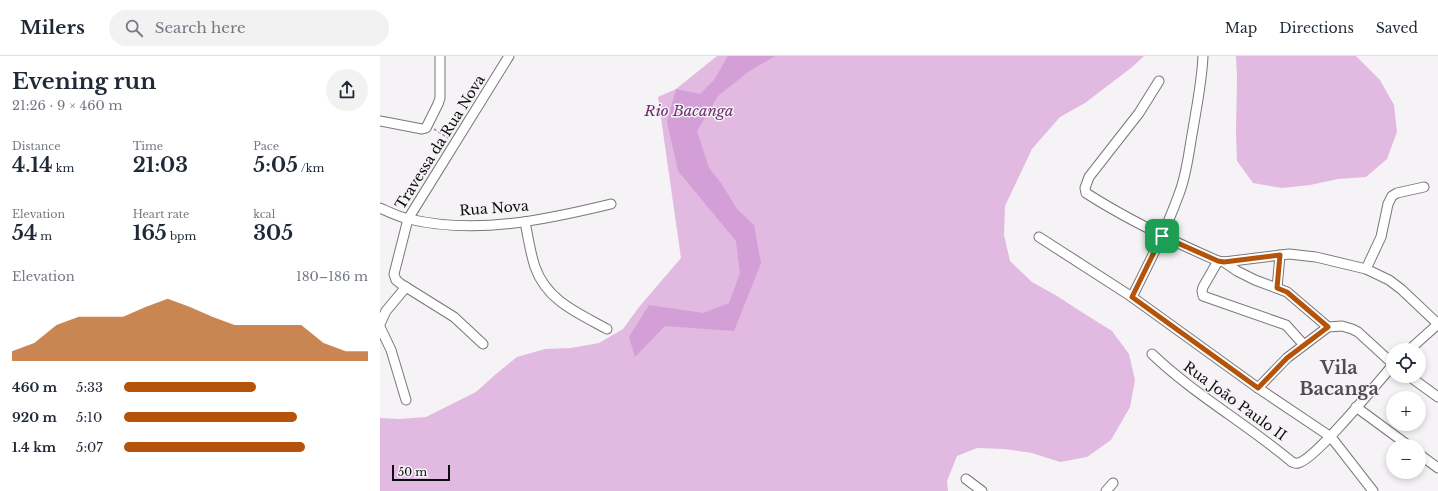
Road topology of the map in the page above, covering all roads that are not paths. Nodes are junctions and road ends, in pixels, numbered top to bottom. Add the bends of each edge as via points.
1 (440, 56) edge
2 (509, 56) edge
3 (1203, 56) edge
4 (1159, 81) dead end
5 (380, 121) edge
6 (1424, 187) dead end
7 (611, 204) dead end
8 (380, 208) edge
9 (408, 219) junction
10 (525, 222) junction
11 (1162, 236) junction
12 (1039, 237) dead end
13 (1280, 255) junction
14 (1221, 261) junction
15 (1366, 269) junction
16 (406, 287) junction
17 (1277, 288) junction
18 (1132, 297) junction
19 (1438, 324) edge
20 (380, 326) edge
21 (1328, 327) junction
22 (607, 329) dead end
23 (1417, 343) edge
24 (483, 344) dead end
25 (1304, 345) junction
26 (1152, 354) dead end
27 (1386, 358) edge
28 (1386, 373) edge
29 (1419, 383) edge
30 (1258, 388) junction
31 (1438, 396) edge
32 (406, 400) dead end
33 (1356, 407) junction
34 (1331, 437) junction
35 (1399, 439) edge
36 (1426, 459) edge
37 (1438, 468) edge
38 (966, 479) dead end
39 (1113, 483) dead end
40 (982, 491) edge
41 (1106, 491) edge
42 (1373, 491) edge

1 - 5 street via 440,98 426,128
2 - 9 street, Travessa da Rua Nova
3 - 11 street via 1180,193
4 - 11 street via 1139,113 1089,177 1085,188 1086,193
6 - 15 street via 1392,196 1381,237
7 - 10 street, Rua Nova
8 - 9 street, Rua Nova
9 - 10 street, Rua Nova via 445,225 492,226
9 - 16 street, Travessa da Rua Nova via 394,274 396,280
10 - 22 street via 534,265 543,284 562,303
11 - 14 street
11 - 18 street
12 - 18 street
13 - 14 street
13 - 15 street via 1316,258
13 - 17 street
14 - 17 street via 1255,280
14 - 25 street via 1203,287 1203,296 1286,325
15 - 19 street via 1389,280
16 - 20 street via 386,311
16 - 24 street, Travessa da Rua Nova via 454,317
17 - 21 street via 1287,292
18 - 30 street
19 - 23 street
20 - 32 street via 391,350
21 - 25 street
21 - 27 street via 1342,326 1358,332
25 - 30 street via 1287,358
26 - 34 street, Rua João Paulo II via 1171,372 1292,462 1304,461
28 - 33 street
29 - 31 street
30 - 34 street
33 - 34 street
33 - 35 street
34 - 42 street
36 - 37 street
38 - 40 street
39 - 41 street

